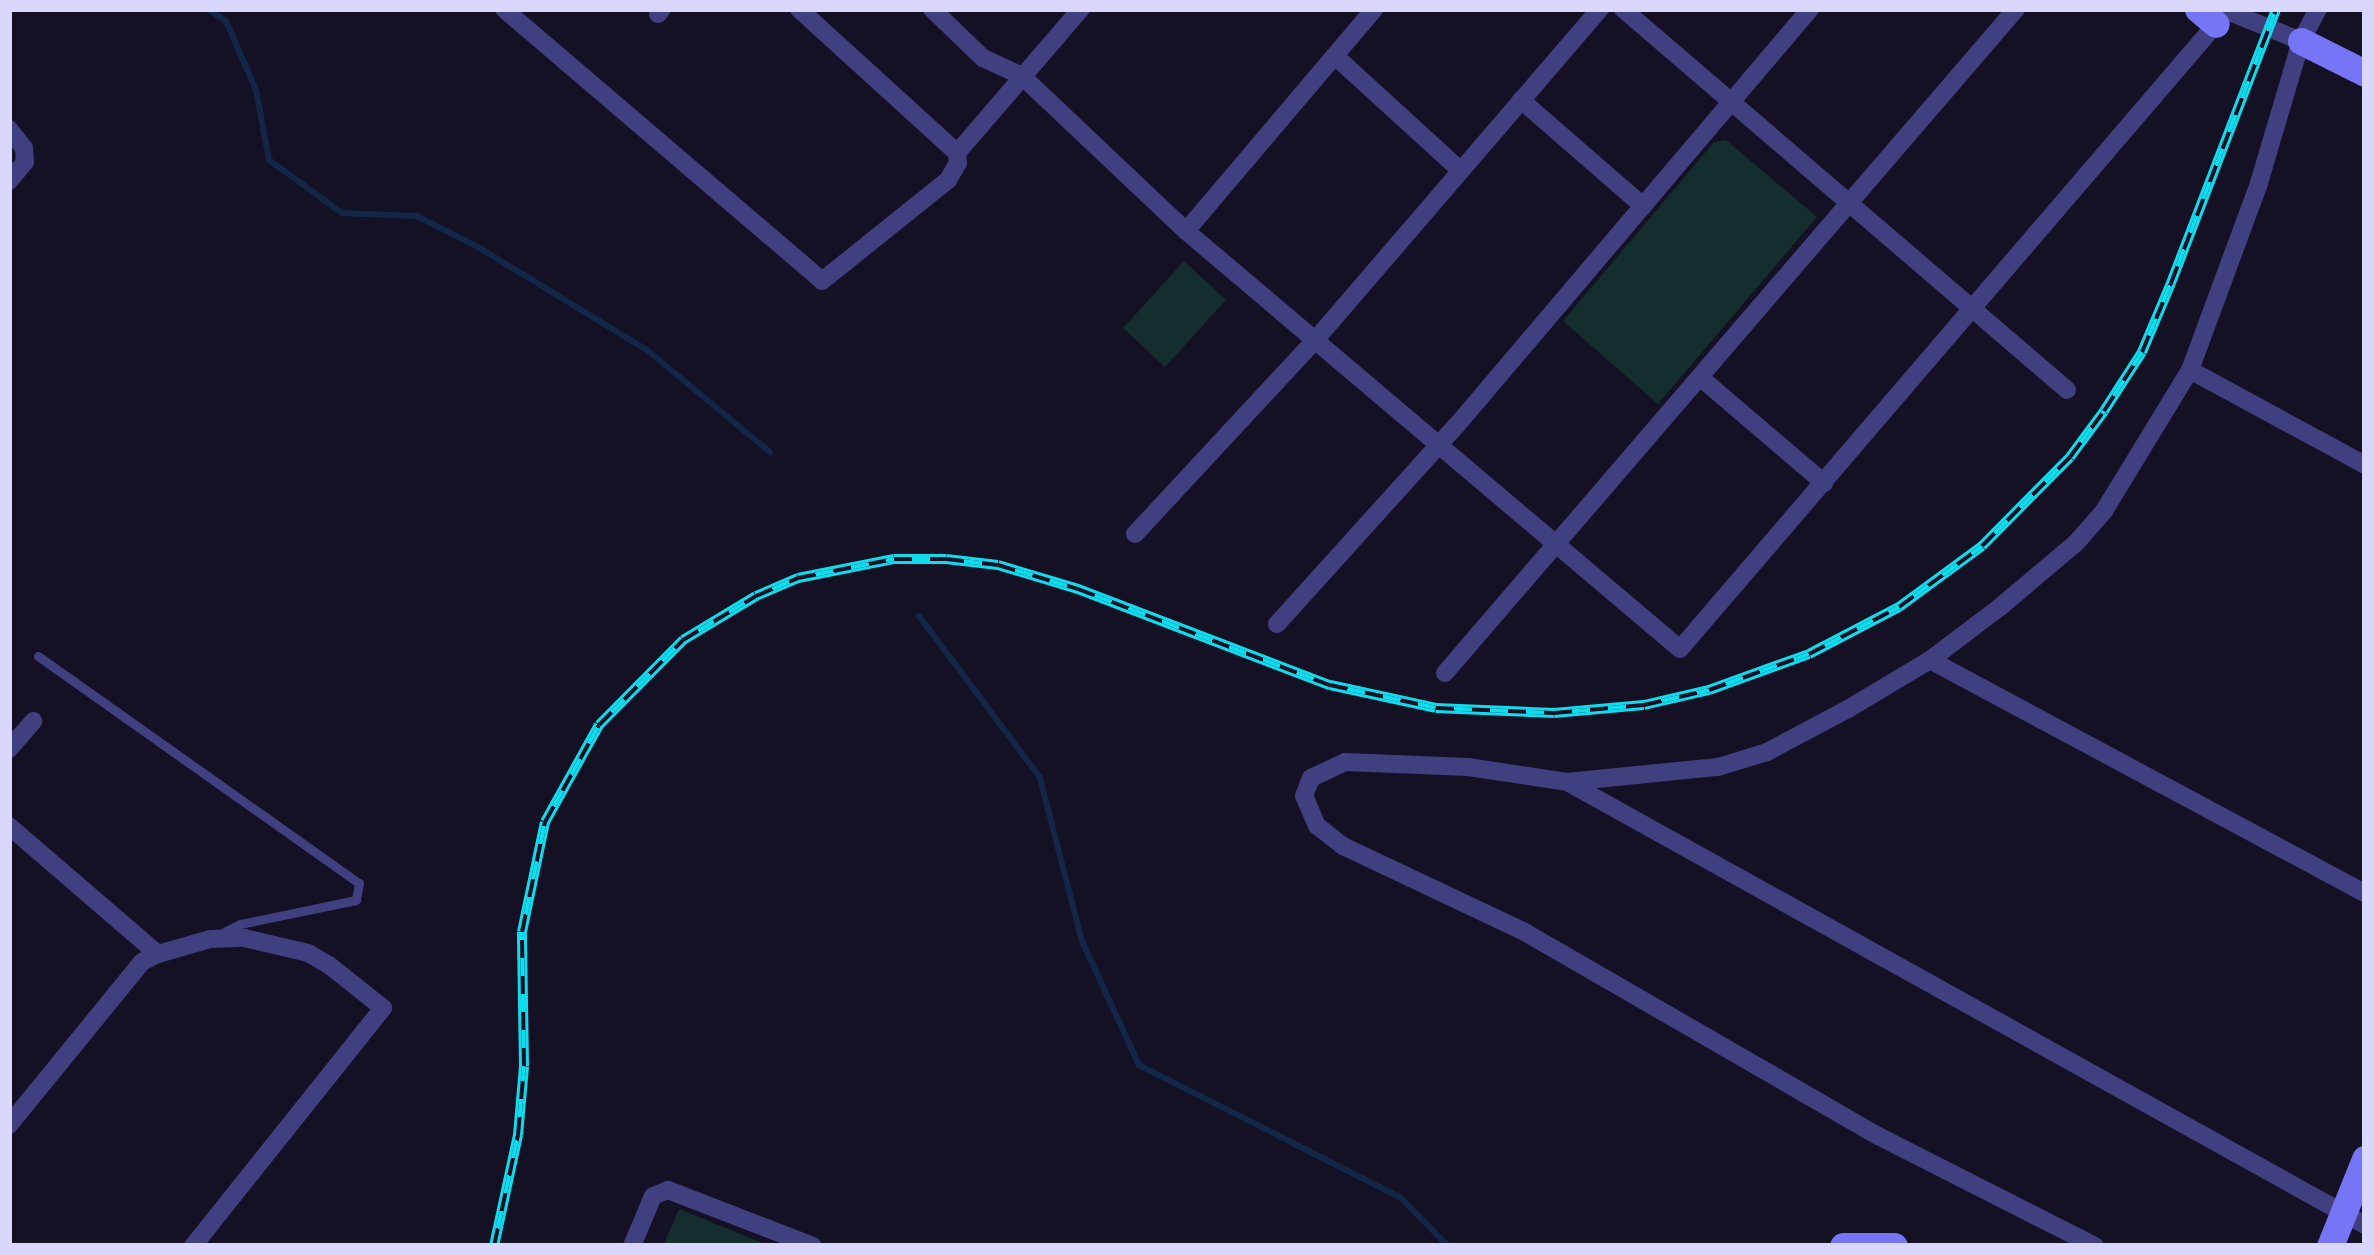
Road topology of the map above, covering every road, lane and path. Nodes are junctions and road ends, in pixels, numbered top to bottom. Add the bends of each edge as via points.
1 (504, 9) edge
2 (799, 9) edge
3 (932, 9) edge
4 (1081, 9) edge
5 (1374, 9) edge
6 (1600, 9) edge
7 (1623, 9) edge
8 (1810, 9) edge
9 (2017, 9) edge
10 (2318, 9) edge
11 (2217, 13) edge
12 (2301, 41) junction
13 (1335, 56) junction
14 (2365, 73) edge
15 (1022, 76) junction
16 (1521, 100) junction
17 (1732, 100) junction
18 (9, 129) edge
19 (957, 153) junction
20 (1460, 170) junction
21 (9, 182) edge
22 (1848, 202) junction
23 (1642, 206) junction
24 (1186, 231) junction
25 (1972, 309) junction
26 (1317, 338) junction
27 (2191, 370) junction
28 (1701, 379) junction
29 (2067, 390) dead end
30 (1440, 444) junction
31 (2365, 466) edge
32 (1824, 483) junction
33 (1135, 534) dead end
34 (1557, 548) junction
35 (1277, 624) dead end
36 (38, 656) dead end
37 (1930, 660) junction
38 (1445, 673) dead end
39 (33, 721) dead end
40 (9, 749) edge
41 (1567, 782) junction
42 (9, 826) edge
43 (2365, 893) edge
44 (209, 939) junction
45 (158, 954) junction
46 (9, 1125) edge
47 (2365, 1160) edge
48 (2340, 1211) junction
49 (2365, 1225) edge
50 (193, 1246) edge
51 (632, 1246) edge
52 (813, 1246) edge
53 (1843, 1246) edge
54 (1894, 1246) edge
55 (2095, 1246) edge
56 (2330, 1246) edge

1 - 19 street via 822,281 948,180
2 - 19 street
3 - 15 street via 983,58
4 - 15 street
5 - 13 street
6 - 16 street
7 - 17 street
8 - 17 street
9 - 22 street
10 - 12 street
11 - 12 street
11 - 25 street
12 - 14 street
12 - 27 street
13 - 20 street
13 - 24 street
15 - 19 street
15 - 24 street
16 - 20 street
16 - 23 street
17 - 22 street
17 - 23 street
18 - 21 street via 25,148
20 - 26 street
22 - 25 street
22 - 28 street
23 - 30 street
24 - 26 street
25 - 29 street
25 - 32 street
26 - 30 street
26 - 33 street
27 - 31 street
27 - 37 street via 2076,543
28 - 32 street
28 - 34 street
30 - 34 street
30 - 35 street
32 - 34 street via 1680,649
34 - 38 street
36 - 44 lane via 358,883 356,899 240,924
37 - 41 street via 1767,752 1718,767
37 - 43 street
39 - 40 street
41 - 48 street
41 - 55 street via 1468,767 1345,762 1311,778 1304,796 1316,826 1343,846 1526,932 1878,1136
42 - 45 street
44 - 45 street
44 - 50 street via 308,953 383,1008
45 - 46 street via 142,962
47 - 48 street
48 - 49 street
48 - 56 street
51 - 52 street via 653,1196 668,1190
53 - 54 street

